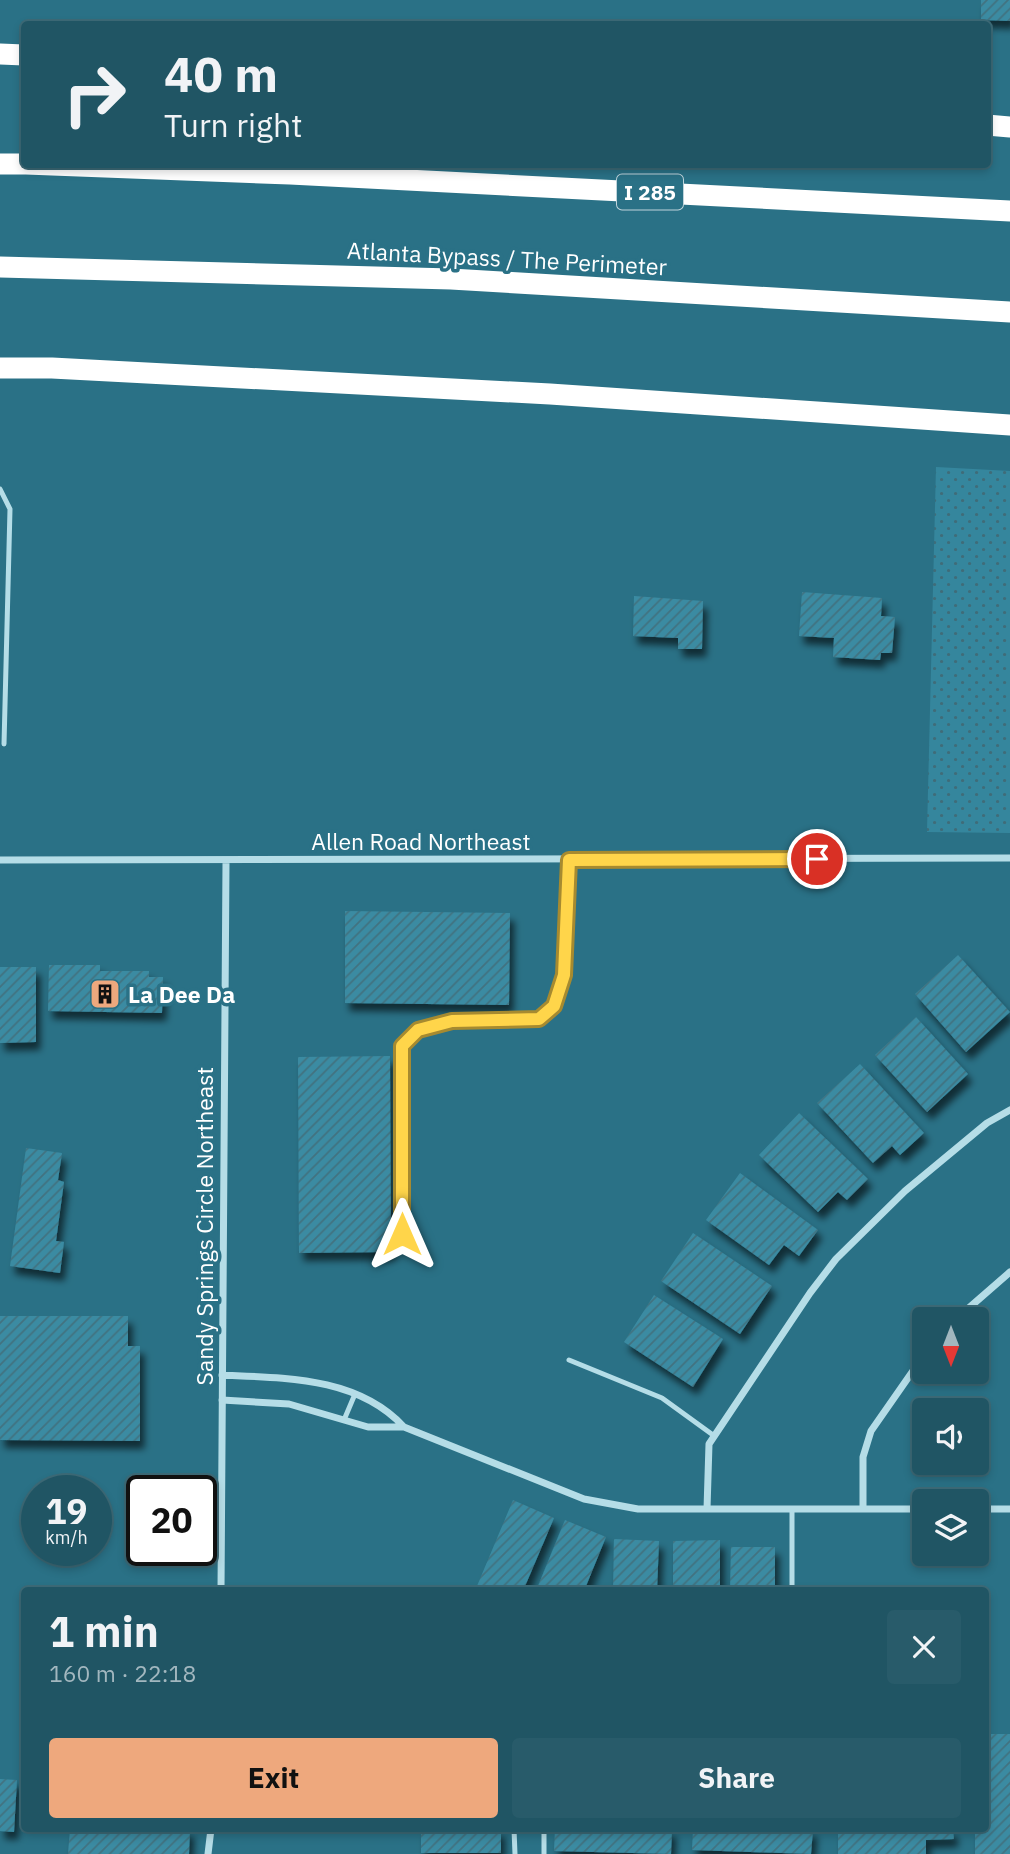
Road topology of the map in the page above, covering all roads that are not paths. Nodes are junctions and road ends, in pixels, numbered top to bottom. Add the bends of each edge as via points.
1 (0, 54) edge
2 (21, 55) edge
3 (991, 125) edge
4 (1010, 127) edge
5 (0, 164) edge
6 (21, 164) edge
7 (131, 168) edge
8 (1010, 211) edge
9 (0, 267) edge
10 (1010, 312) edge
11 (0, 368) edge
12 (1010, 425) edge
13 (0, 489) edge
14 (4, 744) dead end
15 (1010, 859) edge
16 (0, 860) edge
17 (569, 860) junction
18 (226, 862) junction
19 (1010, 1110) edge
20 (402, 1234) dead end
21 (1010, 1272) edge
22 (970, 1307) edge
23 (569, 1360) dead end
24 (912, 1372) edge
25 (222, 1375) junction
26 (355, 1394) junction
27 (222, 1400) junction
28 (344, 1420) junction
29 (404, 1427) junction
30 (713, 1435) junction
31 (707, 1509) junction
32 (792, 1509) junction
33 (863, 1509) junction
34 (912, 1509) edge
35 (989, 1509) edge
36 (1010, 1509) edge
37 (221, 1587) edge
38 (792, 1587) edge
39 (211, 1832) edge
40 (514, 1832) edge
41 (544, 1832) edge
42 (208, 1854) edge
43 (515, 1854) edge
44 (544, 1854) edge

1 - 2 highway
3 - 4 highway
5 - 6 highway, I 285
7 - 8 highway, I 285
9 - 10 highway, Atlanta Bypass / The Perimeter via 451,279
11 - 12 highway via 550,394
13 - 14 lane via 10,509
15 - 17 street, Allen Road Northeast
16 - 18 street, Allen Road Northeast
17 - 18 street, Allen Road Northeast
17 - 20 lane via 564,975 554,1006 539,1019 441,1024 418,1030 402,1046
18 - 25 street, Sandy Springs Circle Northeast
19 - 30 street via 987,1123 905,1191 836,1259
21 - 22 street
23 - 30 lane via 653,1394
24 - 33 street via 866,1444
25 - 26 street via 295,1379
25 - 27 street, Sandy Springs Circle Northeast
26 - 28 lane
26 - 29 street via 379,1405
27 - 28 street via 289,1404
27 - 37 street, Sandy Springs Circle Northeast
28 - 29 street via 368,1427
29 - 31 street via 600,1504
30 - 31 street via 706,1458
31 - 32 street
32 - 33 street
32 - 38 lane
33 - 34 street
35 - 36 street
39 - 42 street
40 - 43 lane
41 - 44 lane

